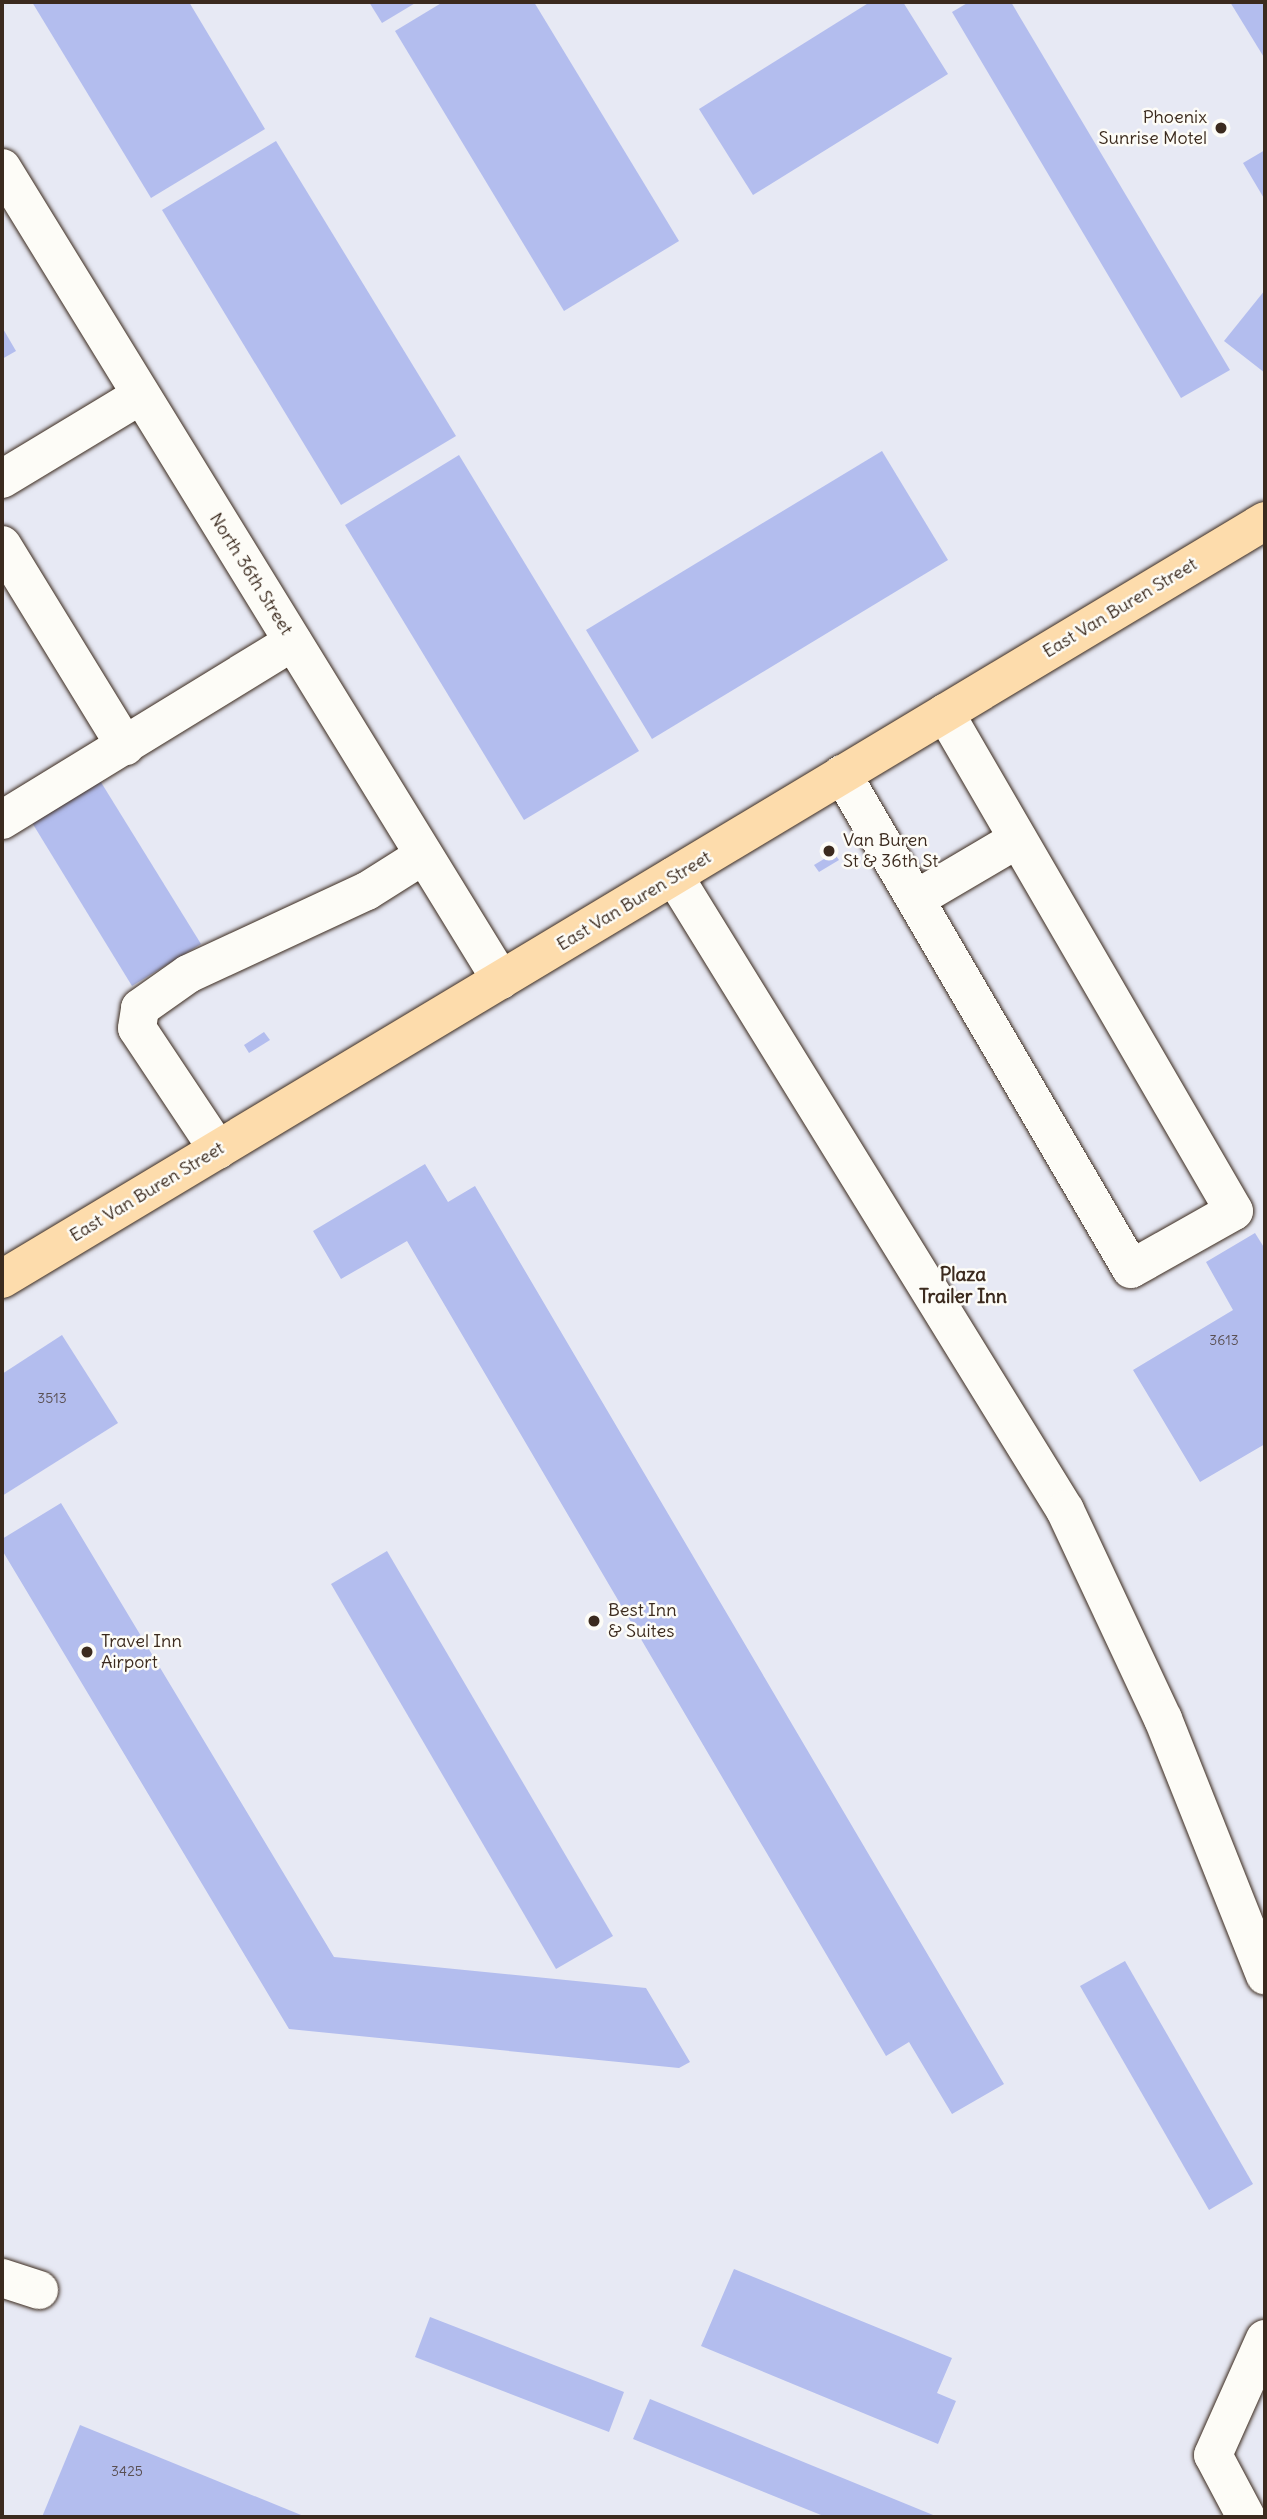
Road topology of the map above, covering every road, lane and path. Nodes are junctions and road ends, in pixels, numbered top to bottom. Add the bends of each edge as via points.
1 (2, 168) edge
2 (141, 396) junction
3 (2, 480) edge
4 (1265, 521) edge
5 (2, 545) edge
6 (293, 642) junction
7 (945, 713) junction
8 (125, 746) junction
9 (842, 775) junction
10 (2, 820) edge
11 (1018, 839) junction
12 (424, 855) junction
13 (674, 876) junction
14 (916, 899) junction
15 (500, 980) junction
16 (218, 1150) junction
17 (2, 1279) edge
18 (1265, 1975) edge
19 (2, 2278) edge
20 (39, 2290) dead end
21 (1265, 2339) edge
22 (1246, 2517) edge

1 - 2 street, North 36th Street
2 - 3 street
2 - 6 street, North 36th Street
4 - 7 main road, East Van Buren Street
5 - 8 street
6 - 8 street
6 - 12 street, North 36th Street
7 - 9 main road, East Van Buren Street
7 - 11 street
8 - 10 street
9 - 13 main road, East Van Buren Street
9 - 14 street
11 - 14 street
11 - 14 street via 1234,1211 1131,1269
12 - 15 street, North 36th Street
12 - 16 street via 367,891 188,974 140,1008 137,1028
13 - 15 main road, East Van Buren Street
13 - 18 street via 1065,1510 1163,1719
15 - 16 main road, East Van Buren Street
16 - 17 main road, East Van Buren Street
19 - 20 street
21 - 22 street via 1213,2455

